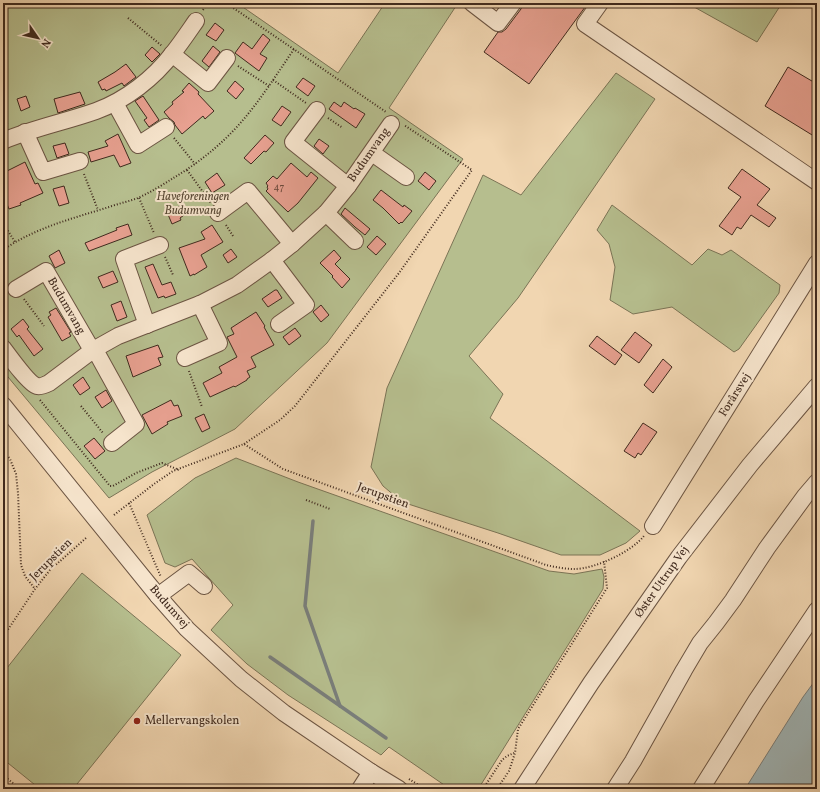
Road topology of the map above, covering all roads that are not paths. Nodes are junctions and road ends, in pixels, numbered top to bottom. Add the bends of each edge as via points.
1 (472, 3) edge
2 (513, 3) edge
3 (600, 3) edge
4 (196, 21) dead end
5 (172, 54) junction
6 (227, 58) road end
7 (115, 103) junction
8 (317, 110) road end
9 (394, 121) road end
10 (166, 127) road end
11 (24, 132) junction
12 (3, 141) edge
13 (372, 153) junction
14 (80, 161) road end
15 (406, 177) dead end
16 (817, 182) edge
17 (348, 186) junction
18 (218, 213) road end
19 (326, 213) junction
20 (355, 241) dead end
21 (292, 244) junction
22 (160, 245) road end
23 (272, 260) junction
24 (817, 263) edge
25 (16, 289) road end
26 (200, 304) junction
27 (279, 324) dead end
28 (147, 325) junction
29 (3, 348) edge
30 (93, 350) junction
31 (184, 358) road end
32 (817, 386) edge
33 (3, 405) edge
34 (112, 444) road end
35 (817, 482) edge
36 (653, 526) road end
37 (204, 586) dead end
38 (162, 593) junction
39 (817, 610) edge
40 (371, 772) junction
41 (360, 789) edge
42 (399, 789) edge
43 (522, 789) edge
44 (615, 789) edge
45 (701, 789) edge

1 - 2 street via 498,23
3 - 16 street via 585,24
4 - 5 street
5 - 6 street via 208,83
5 - 7 street via 154,74
7 - 10 street via 138,145
7 - 11 street via 73,119
8 - 17 street, Budumvang via 293,142
9 - 13 street, Budumvang
11 - 12 street
11 - 14 street via 43,172
13 - 15 street
13 - 17 street, Budumvang
17 - 19 street, Budumvang
18 - 21 street via 248,191
19 - 20 street
19 - 21 street, Budumvang
21 - 23 street, Budumvang
22 - 28 street via 124,259
23 - 26 street, Budumvang via 237,285
23 - 27 street via 306,305
24 - 36 street, Forårsvej
25 - 30 street, Budumvang via 46,270
26 - 28 street, Budumvang
26 - 31 street via 219,343
28 - 30 street, Budumvang via 118,336
29 - 30 street, Budumvang via 36,386 49,383
30 - 34 street, Budumvang via 136,424
32 - 43 street, Øster Uttrup Vej via 750,465 679,557 591,683
33 - 38 street, Budumvej
35 - 44 street via 700,643
37 - 38 street via 189,573
38 - 40 street, Budumvej via 187,629 240,679 284,714
39 - 45 street
40 - 41 street
40 - 42 street, Budumvej

